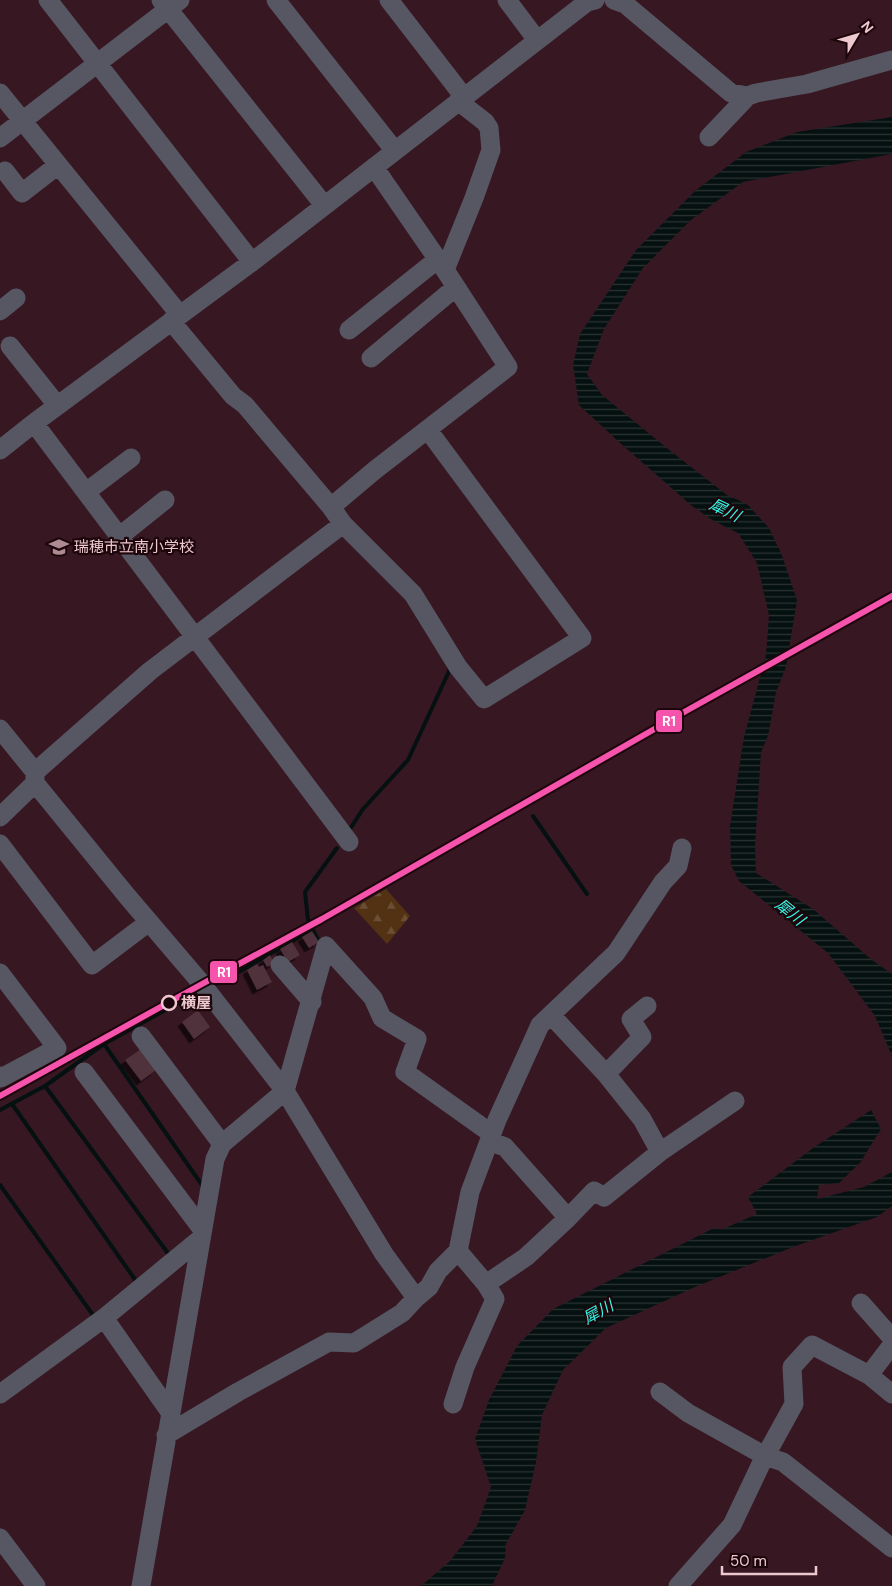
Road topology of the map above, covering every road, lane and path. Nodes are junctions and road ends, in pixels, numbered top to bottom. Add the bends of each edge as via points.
1 (48, 0) edge
2 (276, 0) edge
3 (389, 0) edge
4 (507, 0) edge
5 (614, 0) edge
6 (590, 1) edge
7 (169, 3) edge
8 (537, 40) junction
9 (892, 60) edge
10 (97, 63) junction
11 (0, 93) edge
12 (748, 96) junction
13 (461, 99) junction
14 (22, 121) junction
15 (709, 137) dead end
16 (0, 138) edge
17 (395, 151) junction
18 (58, 165) junction
19 (374, 167) junction
20 (5, 171) dead end
21 (324, 205) junction
22 (252, 262) junction
23 (441, 265) junction
24 (456, 287) junction
25 (16, 298) dead end
26 (0, 311) edge
27 (176, 318) junction
28 (349, 330) dead end
29 (10, 346) dead end
30 (371, 358) dead end
31 (57, 406) junction
32 (34, 423) junction
33 (428, 430) junction
34 (1, 446) edge
35 (131, 458) dead end
36 (86, 492) junction
37 (165, 500) dead end
38 (331, 507) junction
39 (342, 524) junction
40 (120, 536) junction
41 (194, 636) junction
42 (0, 729) edge
43 (35, 778) junction
44 (0, 818) edge
45 (349, 842) dead end
46 (0, 844) edge
47 (682, 848) dead end
48 (149, 922) junction
49 (280, 965) dead end
50 (0, 973) edge
51 (312, 1002) junction
52 (646, 1006) dead end
53 (551, 1015) junction
54 (141, 1036) dead end
55 (84, 1072) dead end
56 (606, 1074) junction
57 (0, 1076) edge
58 (285, 1091) junction
59 (735, 1101) dead end
60 (491, 1137) junction
61 (222, 1144) junction
62 (660, 1152) junction
63 (568, 1218) junction
64 (201, 1234) junction
65 (458, 1251) junction
66 (486, 1284) junction
67 (416, 1298) junction
68 (861, 1304) dead end
69 (104, 1318) junction
70 (892, 1338) edge
71 (892, 1345) edge
72 (869, 1375) junction
73 (660, 1392) dead end
74 (0, 1394) edge
75 (892, 1394) edge
76 (453, 1404) dead end
77 (170, 1412) junction
78 (166, 1435) junction
79 (765, 1456) junction
80 (0, 1538) edge
81 (892, 1548) edge
82 (36, 1586) edge
83 (141, 1586) edge
84 (678, 1586) edge

1 - 10 street
2 - 17 street
3 - 13 street
4 - 8 street
5 - 12 street via 625,4 731,93
6 - 8 street
7 - 10 street
7 - 21 street
8 - 13 street
9 - 12 street via 807,84
10 - 14 street
10 - 22 street
11 - 14 street
12 - 15 street
13 - 17 street
13 - 23 street via 489,128 491,150 474,198
14 - 16 street
14 - 18 street
17 - 19 street
18 - 20 street via 22,193
18 - 27 street
19 - 21 street
19 - 23 street
21 - 22 street
22 - 27 street
23 - 24 street
23 - 28 street
24 - 30 street
24 - 33 street via 508,367
25 - 26 street
27 - 31 street
27 - 38 street via 234,396
29 - 31 street
31 - 32 street
32 - 34 street
32 - 36 street
33 - 38 street
33 - 39 street via 582,638 484,700 458,666 413,594
35 - 36 street
36 - 40 street
37 - 40 street
38 - 39 street
39 - 41 street
40 - 41 street
41 - 43 street via 94,719
41 - 45 street
42 - 43 street
43 - 44 street
43 - 48 street
46 - 48 street via 92,965
47 - 53 street via 678,866 663,882 616,953
48 - 58 street
49 - 51 street
50 - 57 street via 57,1048
51 - 58 street
51 - 60 street via 326,946 373,998 382,1018 417,1040 406,1072
52 - 56 street via 631,1020 642,1037
53 - 56 street
53 - 60 street via 540,1025
54 - 61 street
55 - 64 street
56 - 62 street via 642,1119
58 - 61 street
58 - 67 street via 384,1254
59 - 62 street
60 - 63 street via 505,1148
60 - 65 street via 470,1192
61 - 64 street via 215,1159
62 - 63 street via 604,1197 594,1191
63 - 66 street via 526,1257
64 - 69 street
64 - 77 street
65 - 66 street
65 - 67 street
66 - 76 street via 495,1299 465,1367
67 - 78 street via 402,1313 354,1343 329,1342
68 - 70 street
69 - 74 street
69 - 77 street
71 - 72 street
72 - 75 street
72 - 79 street via 812,1345 792,1367 794,1404
73 - 79 street via 688,1413
77 - 78 street
78 - 83 street
79 - 81 street via 783,1462
79 - 84 street via 732,1525
80 - 82 street

